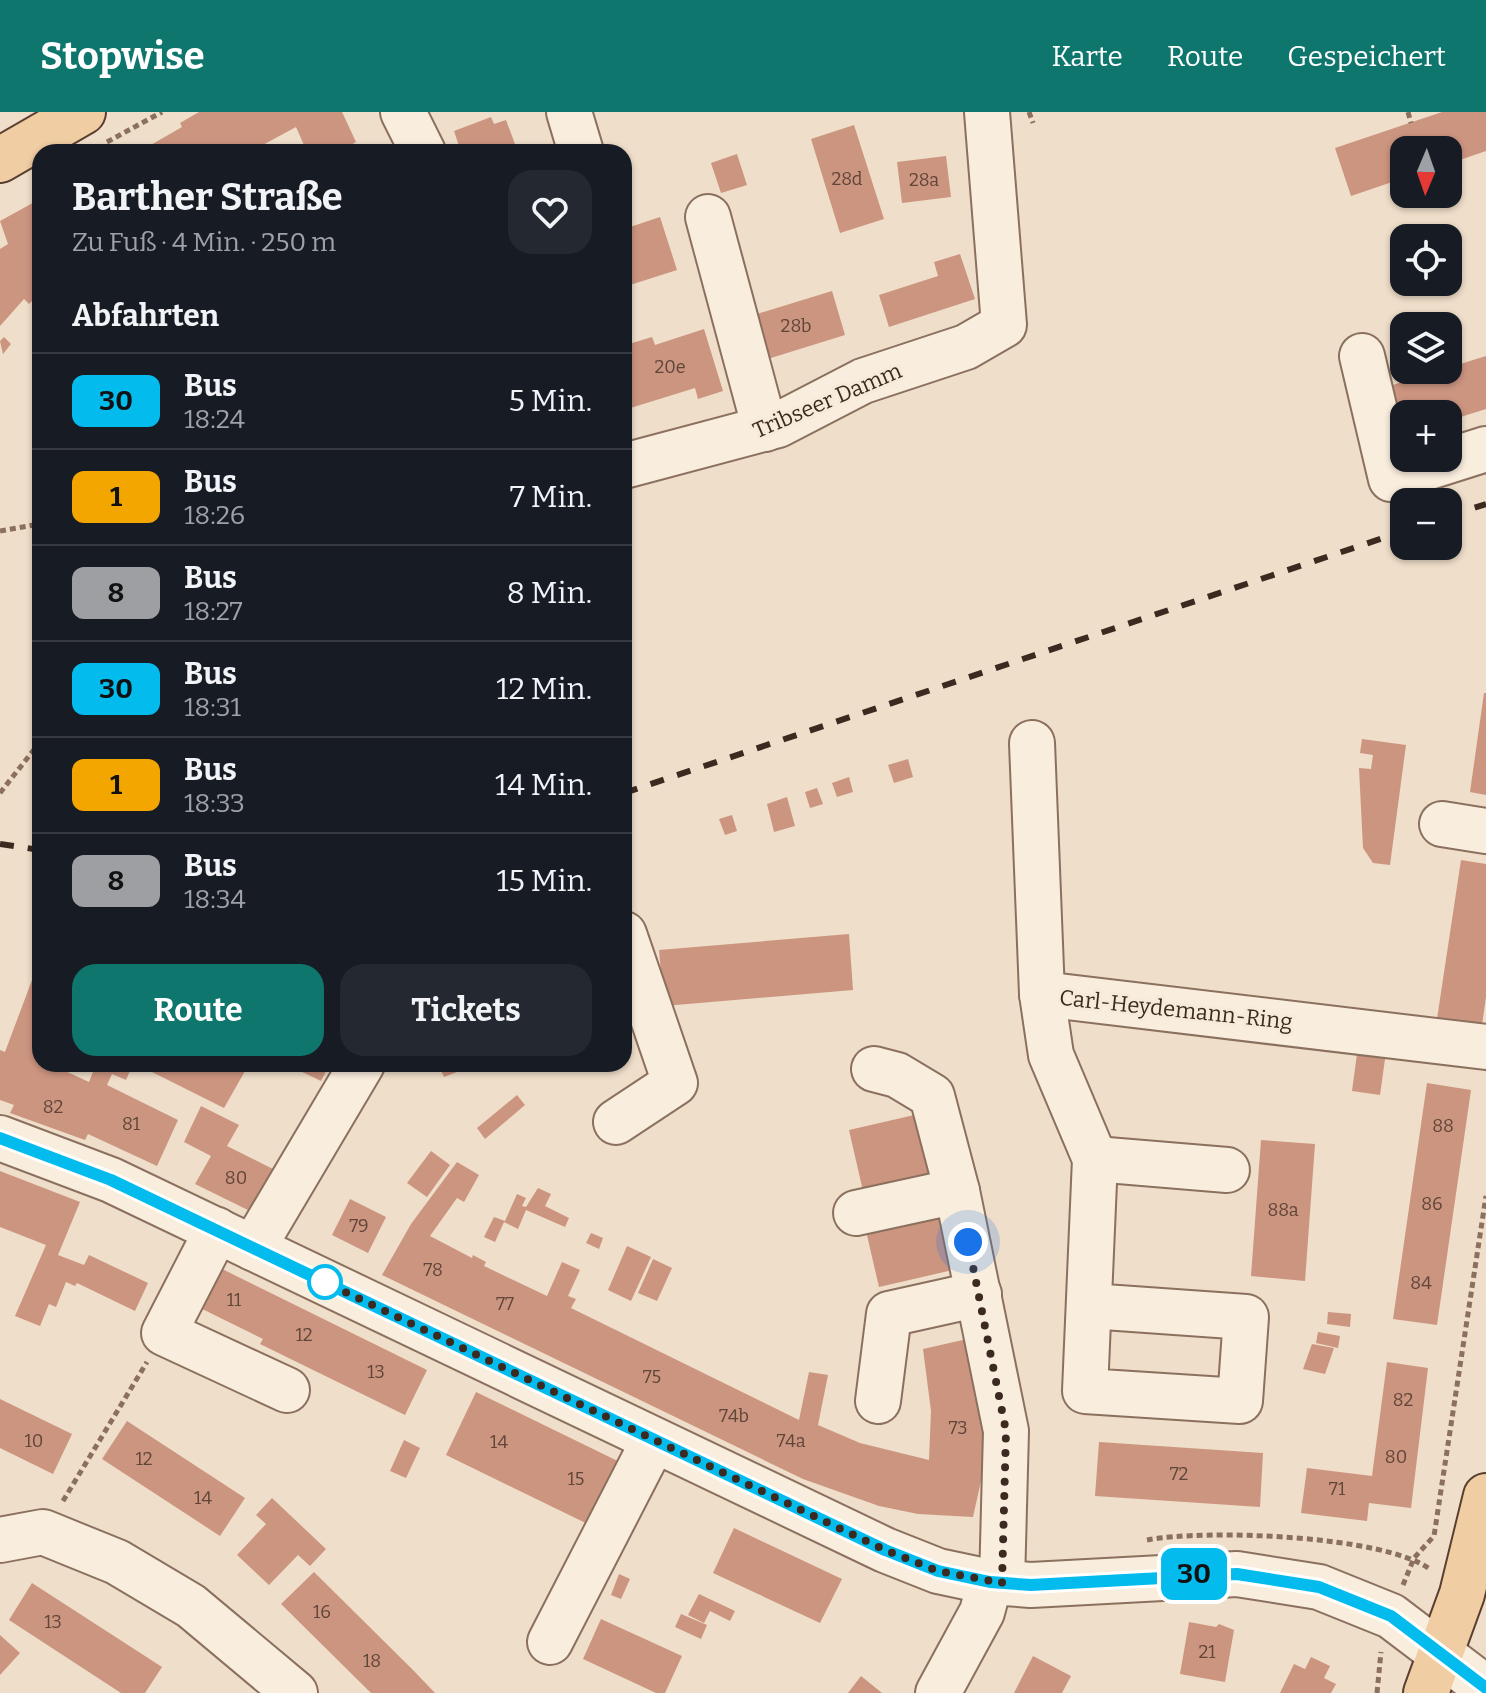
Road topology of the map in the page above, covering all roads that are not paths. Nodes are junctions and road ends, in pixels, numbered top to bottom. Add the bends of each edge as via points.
1 (569, 112) edge
2 (987, 112) edge
3 (92, 129) edge
4 (47, 144) edge
5 (579, 144) edge
6 (32, 149) edge
7 (0, 160) edge
8 (708, 217) dead end
9 (1362, 356) dead end
10 (765, 429) junction
11 (1486, 449) edge
12 (632, 464) edge
13 (1032, 743) dead end
14 (1442, 824) dead end
15 (1486, 831) edge
16 (632, 957) edge
17 (1042, 994) junction
18 (1486, 1047) edge
19 (874, 1069) dead end
20 (356, 1072) edge
21 (616, 1122) dead end
22 (0, 1138) edge
23 (1095, 1159) junction
24 (1227, 1170) dead end
25 (957, 1191) junction
26 (856, 1213) dead end
27 (235, 1239) junction
28 (979, 1294) junction
29 (1090, 1306) dead end
30 (287, 1390) dead end
31 (878, 1401) dead end
32 (654, 1440) junction
33 (1486, 1496) edge
34 (0, 1505) edge
35 (43, 1532) junction
36 (0, 1540) edge
37 (996, 1583) junction
38 (550, 1642) dead end
39 (1441, 1651) junction
40 (1486, 1688) edge
41 (295, 1693) edge
42 (938, 1693) edge
43 (1426, 1693) edge

1 - 5 street
2 - 10 street, Tribseer Damm via 1004,325 966,347 863,381
3 - 4 main road
6 - 7 main road
8 - 10 street
9 - 11 street via 1391,479
10 - 12 street, Tribseer Damm
13 - 17 street
14 - 15 street
16 - 21 street via 675,1083
17 - 18 street, Carl-Heydemann-Ring
17 - 23 street, Carl-Heydemann-Ring via 1051,1055
19 - 25 street via 897,1075 932,1096
20 - 27 street
22 - 27 street via 111,1180
23 - 24 street
23 - 29 street, Carl-Heydemann-Ring
25 - 26 street
25 - 28 street
27 - 30 street via 164,1333
27 - 32 street
28 - 31 street via 889,1314
28 - 37 street via 1006,1431
32 - 37 street via 885,1550 938,1571
32 - 38 street
33 - 39 main road via 1462,1594
34 - 35 street
35 - 36 street
35 - 41 street via 117,1562 191,1606
37 - 39 street via 1237,1574 1319,1587 1391,1616
37 - 42 street
39 - 40 street
39 - 43 main road

